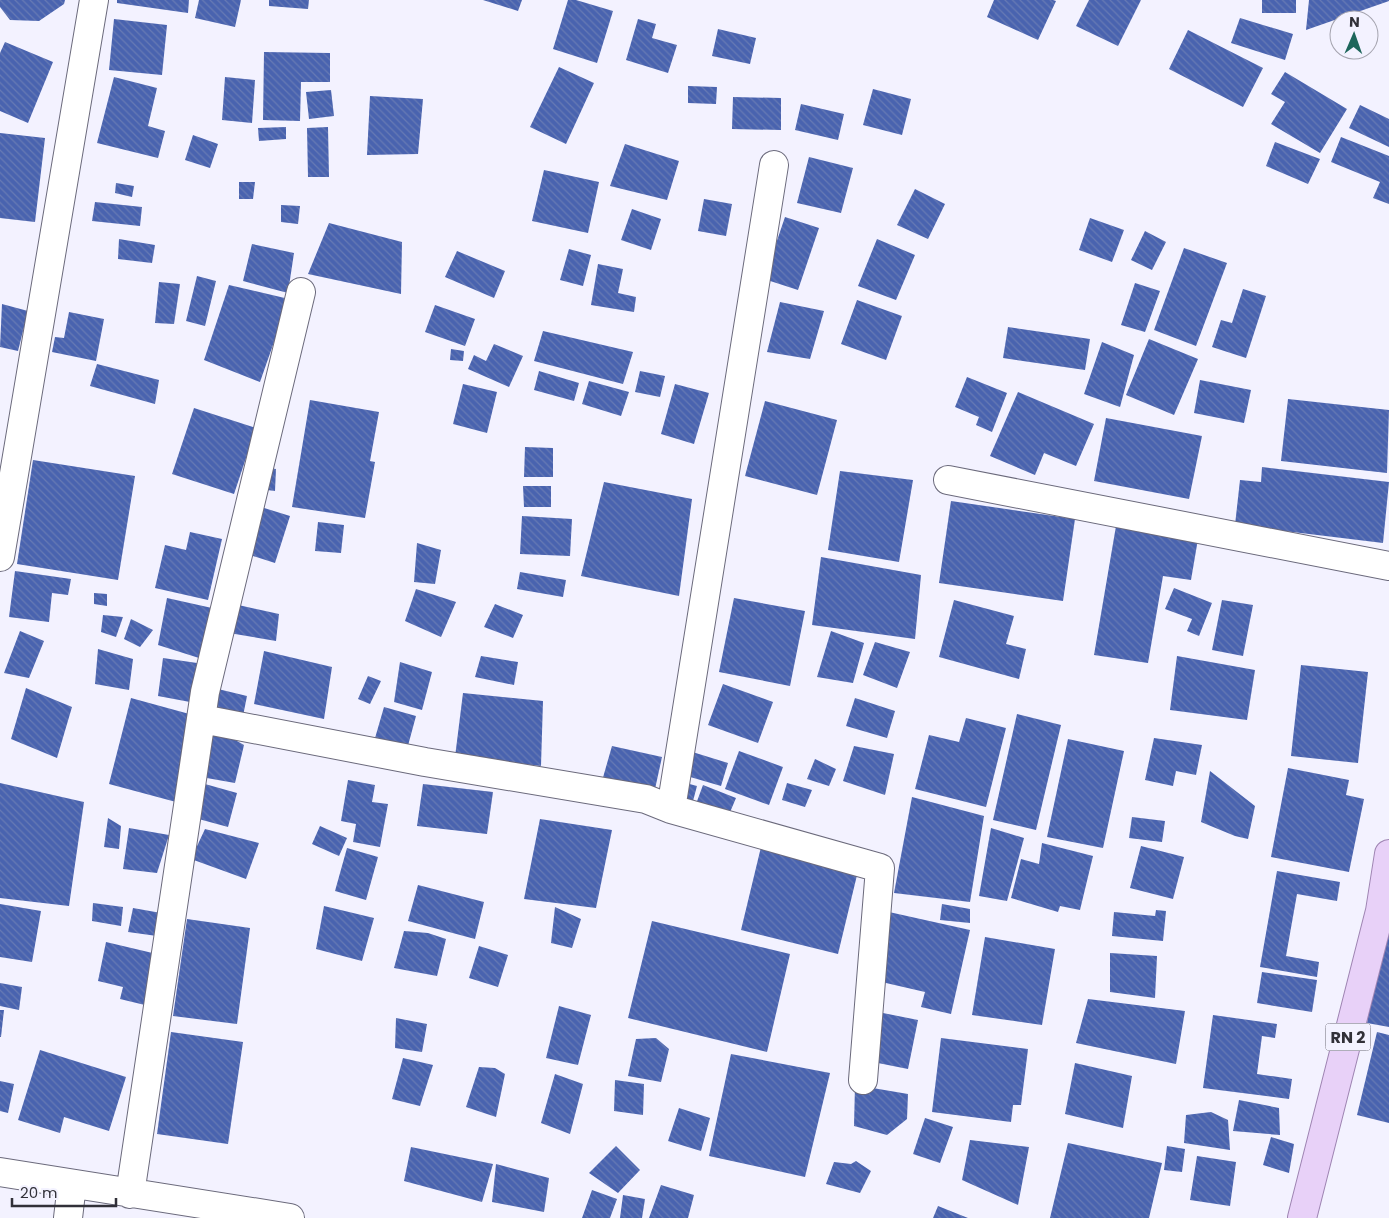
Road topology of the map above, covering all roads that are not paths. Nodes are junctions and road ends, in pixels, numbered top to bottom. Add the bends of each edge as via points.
1 (94, 0) edge
2 (774, 165) dead end
3 (301, 292) dead end
4 (948, 480) dead end
5 (0, 557) edge
6 (1389, 566) edge
7 (202, 719) junction
8 (671, 808) junction
9 (1389, 854) edge
10 (863, 1080) dead end
11 (0, 1172) edge
12 (72, 1184) junction
13 (130, 1194) junction
14 (68, 1218) edge
15 (290, 1218) edge
16 (1302, 1218) edge

1 - 5 street
2 - 8 street
3 - 7 street
4 - 6 street
7 - 8 street via 425,762 646,799
7 - 13 street
8 - 10 street via 880,868
9 - 16 main road, RN 2 via 1380,911
11 - 12 street
12 - 13 street
12 - 14 street
13 - 15 street

